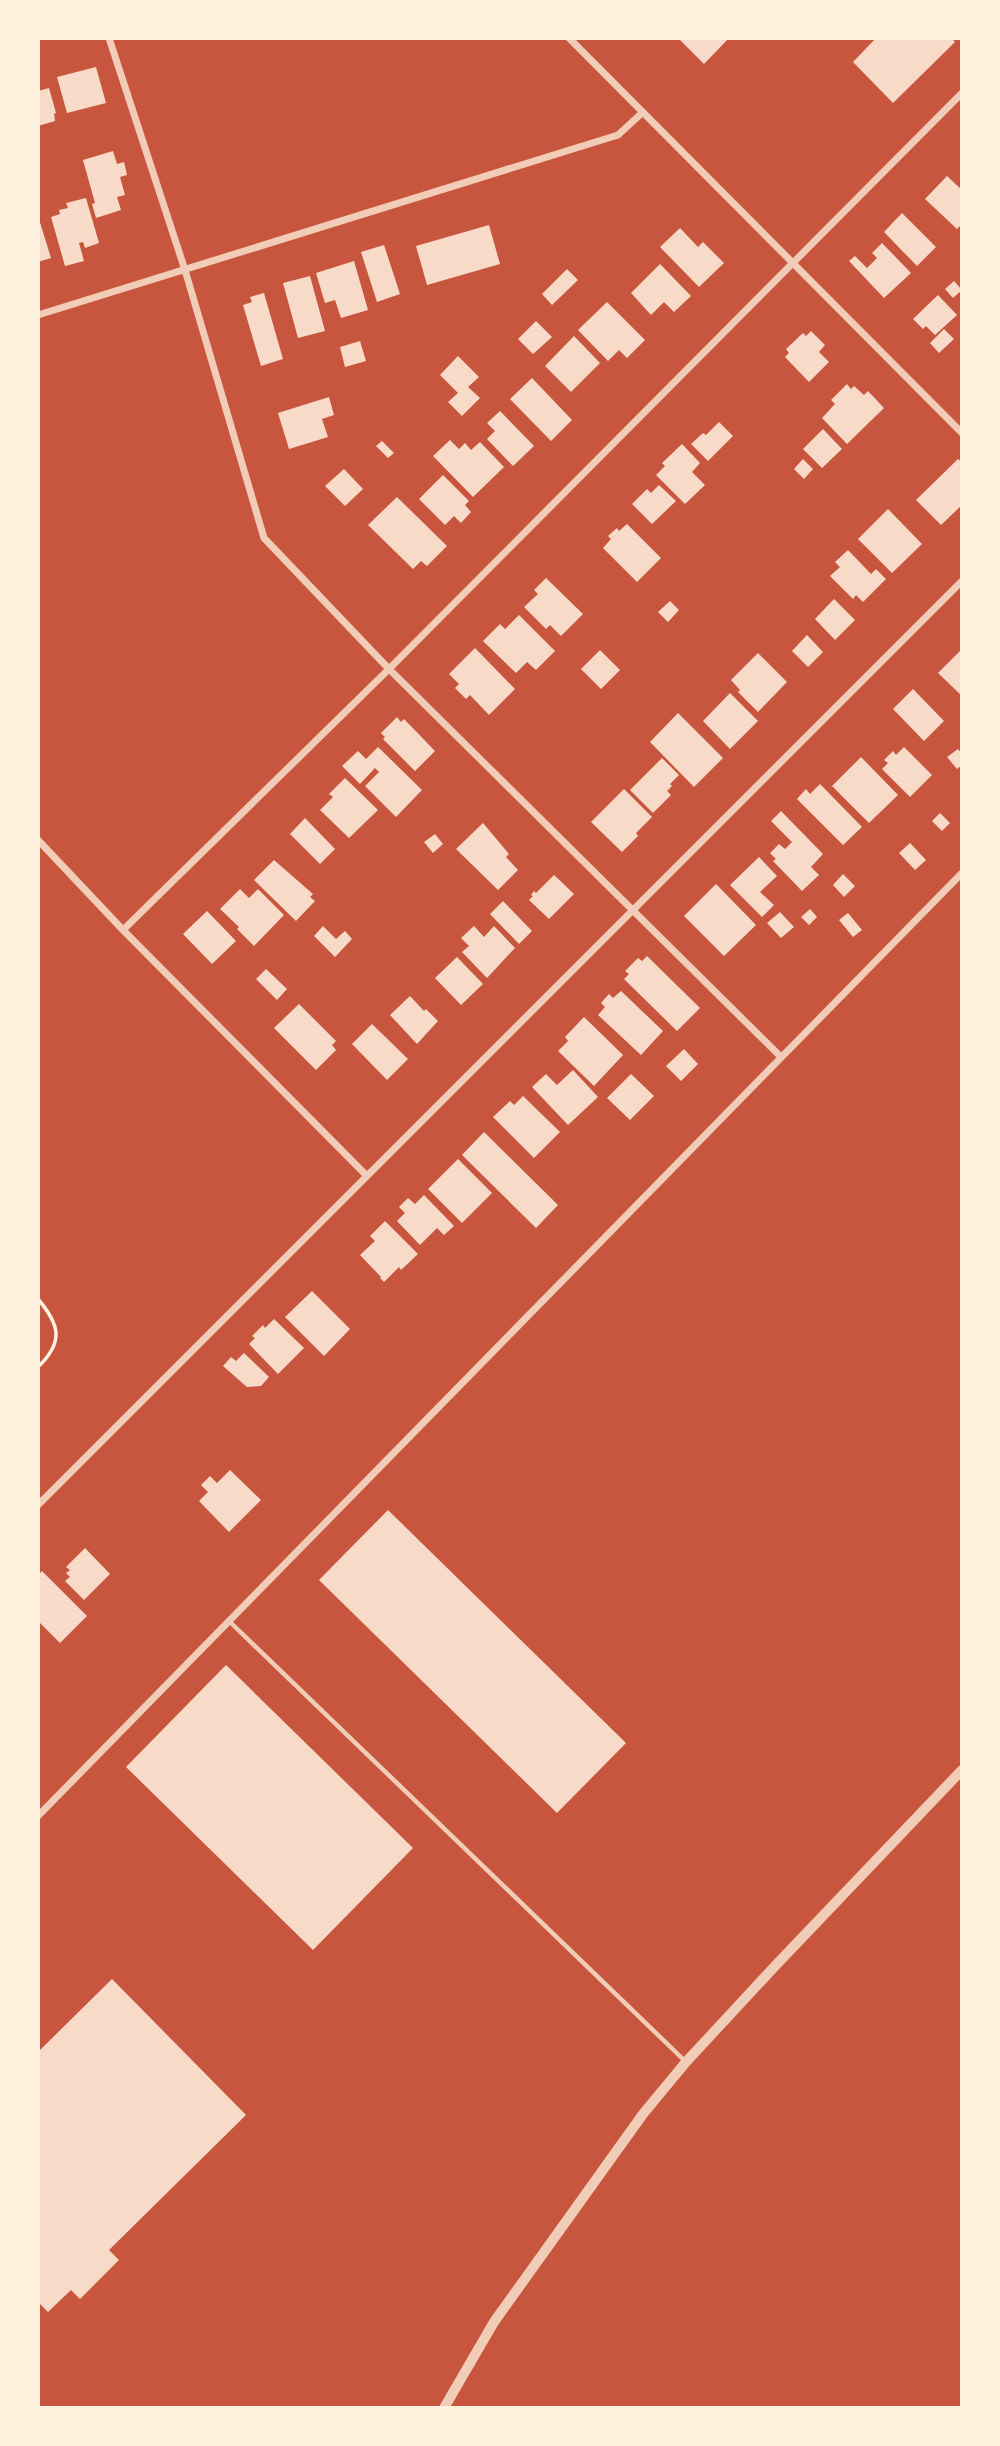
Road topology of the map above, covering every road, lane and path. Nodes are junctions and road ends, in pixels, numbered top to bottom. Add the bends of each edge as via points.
1 (109, 38) edge
2 (569, 38) edge
3 (961, 93) edge
4 (643, 112) junction
5 (793, 261) junction
6 (185, 271) junction
7 (38, 315) edge
8 (961, 433) edge
9 (961, 581) edge
10 (389, 669) junction
11 (38, 840) edge
12 (961, 873) edge
13 (632, 910) junction
14 (123, 930) junction
15 (780, 1057) junction
16 (367, 1176) junction
17 (38, 1299) edge
18 (38, 1367) edge
19 (38, 1505) edge
20 (229, 1620) junction
21 (961, 1770) edge
22 (38, 1816) edge
23 (687, 2062) junction
24 (444, 2407) edge

1 - 6 street
2 - 4 street
3 - 5 street
4 - 5 street
4 - 6 street via 618,135
5 - 8 street
5 - 10 street
6 - 7 street
6 - 10 street via 264,538
9 - 13 street
10 - 13 street
10 - 14 street
11 - 14 street
12 - 15 street
13 - 15 street
13 - 16 street
14 - 16 street
15 - 20 street
16 - 19 street
17 - 18 path via 56,1327 56,1342 51,1356
20 - 22 street
20 - 23 lane
21 - 23 street
23 - 24 street via 579,2200 494,2322

